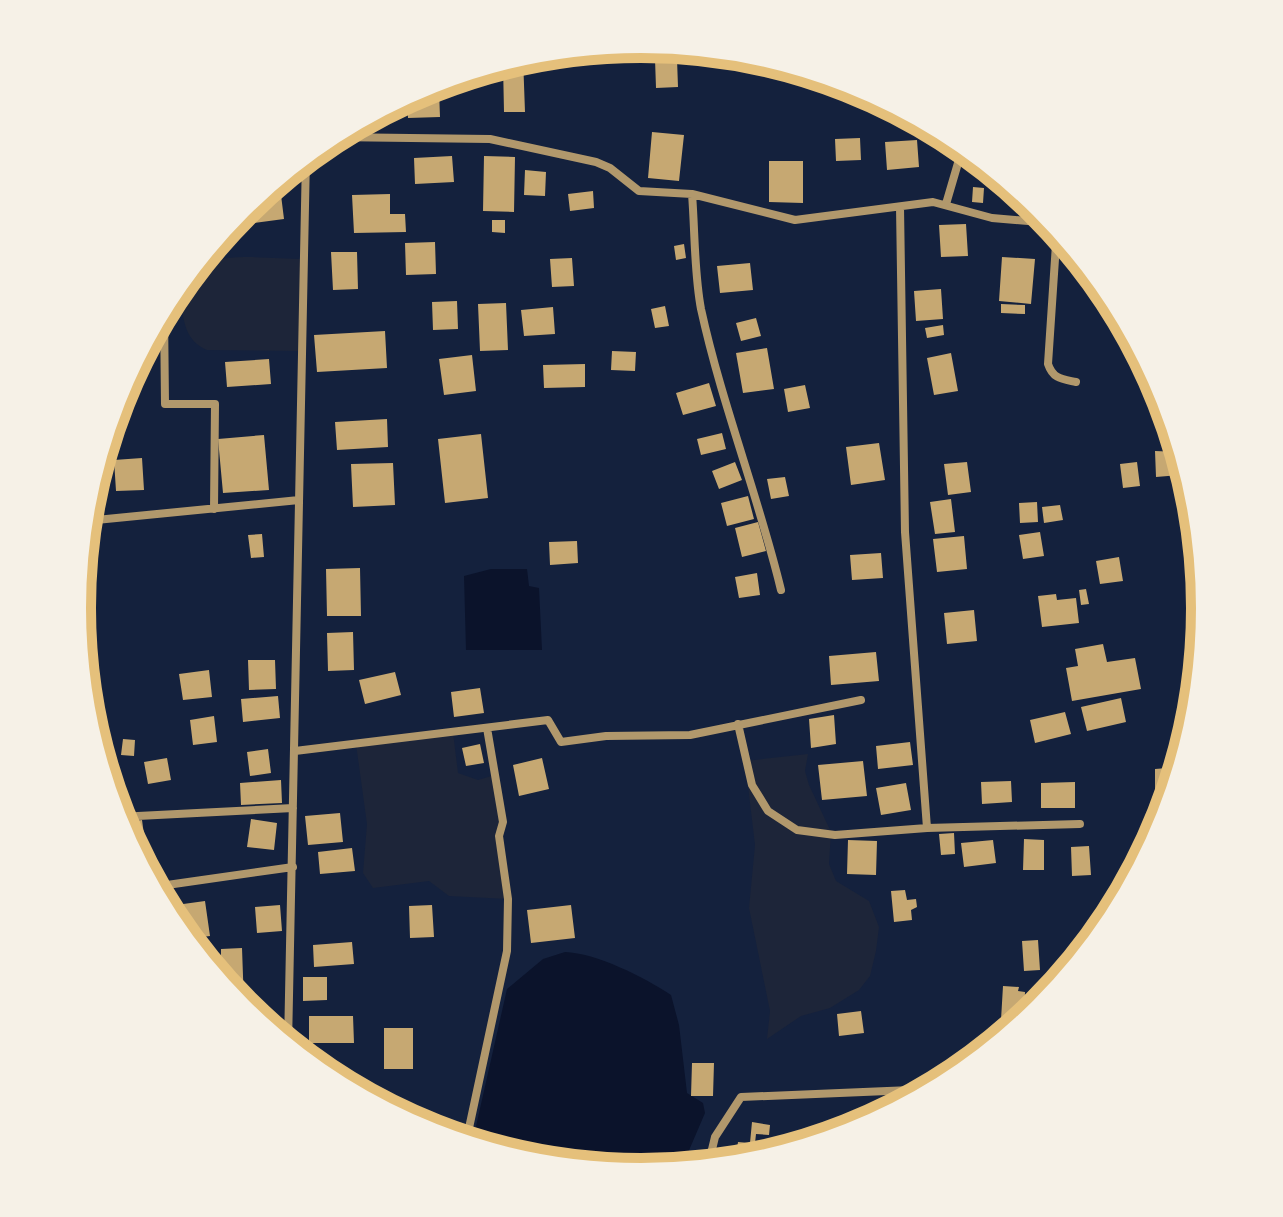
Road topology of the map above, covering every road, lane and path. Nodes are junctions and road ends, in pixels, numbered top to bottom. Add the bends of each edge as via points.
1 (358, 137) edge
2 (959, 159) edge
3 (306, 172) edge
4 (692, 194) junction
5 (946, 204) junction
6 (900, 207) junction
7 (1033, 221) edge
8 (1056, 247) edge
9 (164, 334) edge
10 (1076, 382) dead end
11 (299, 500) junction
12 (214, 509) junction
13 (99, 520) edge
14 (781, 590) dead end
15 (861, 700) dead end
16 (738, 724) junction
17 (487, 728) junction
18 (295, 751) junction
19 (293, 808) junction
20 (132, 816) edge
21 (1080, 824) dead end
22 (927, 828) junction
23 (293, 867) junction
24 (166, 885) edge
25 (288, 1030) edge
26 (907, 1090) edge
27 (468, 1131) edge
28 (711, 1154) edge

1 - 4 street via 490,139 596,162 639,191
2 - 5 street
3 - 11 street
4 - 6 street via 795,220
4 - 14 street via 701,306 732,432
5 - 6 street
5 - 7 street via 992,218
6 - 22 street via 905,532
8 - 10 street via 1048,364 1058,378
9 - 12 street via 165,404 215,404
11 - 12 street
11 - 18 street
12 - 13 street
15 - 16 street
16 - 17 street via 690,735 561,742 548,720
16 - 22 street via 752,785 768,811 797,830 835,835
17 - 18 street
17 - 27 street via 503,822 499,836 508,899 507,951
18 - 19 street
19 - 20 street
19 - 23 street
21 - 22 street
23 - 24 street
23 - 25 street
26 - 28 street via 741,1097 715,1137

